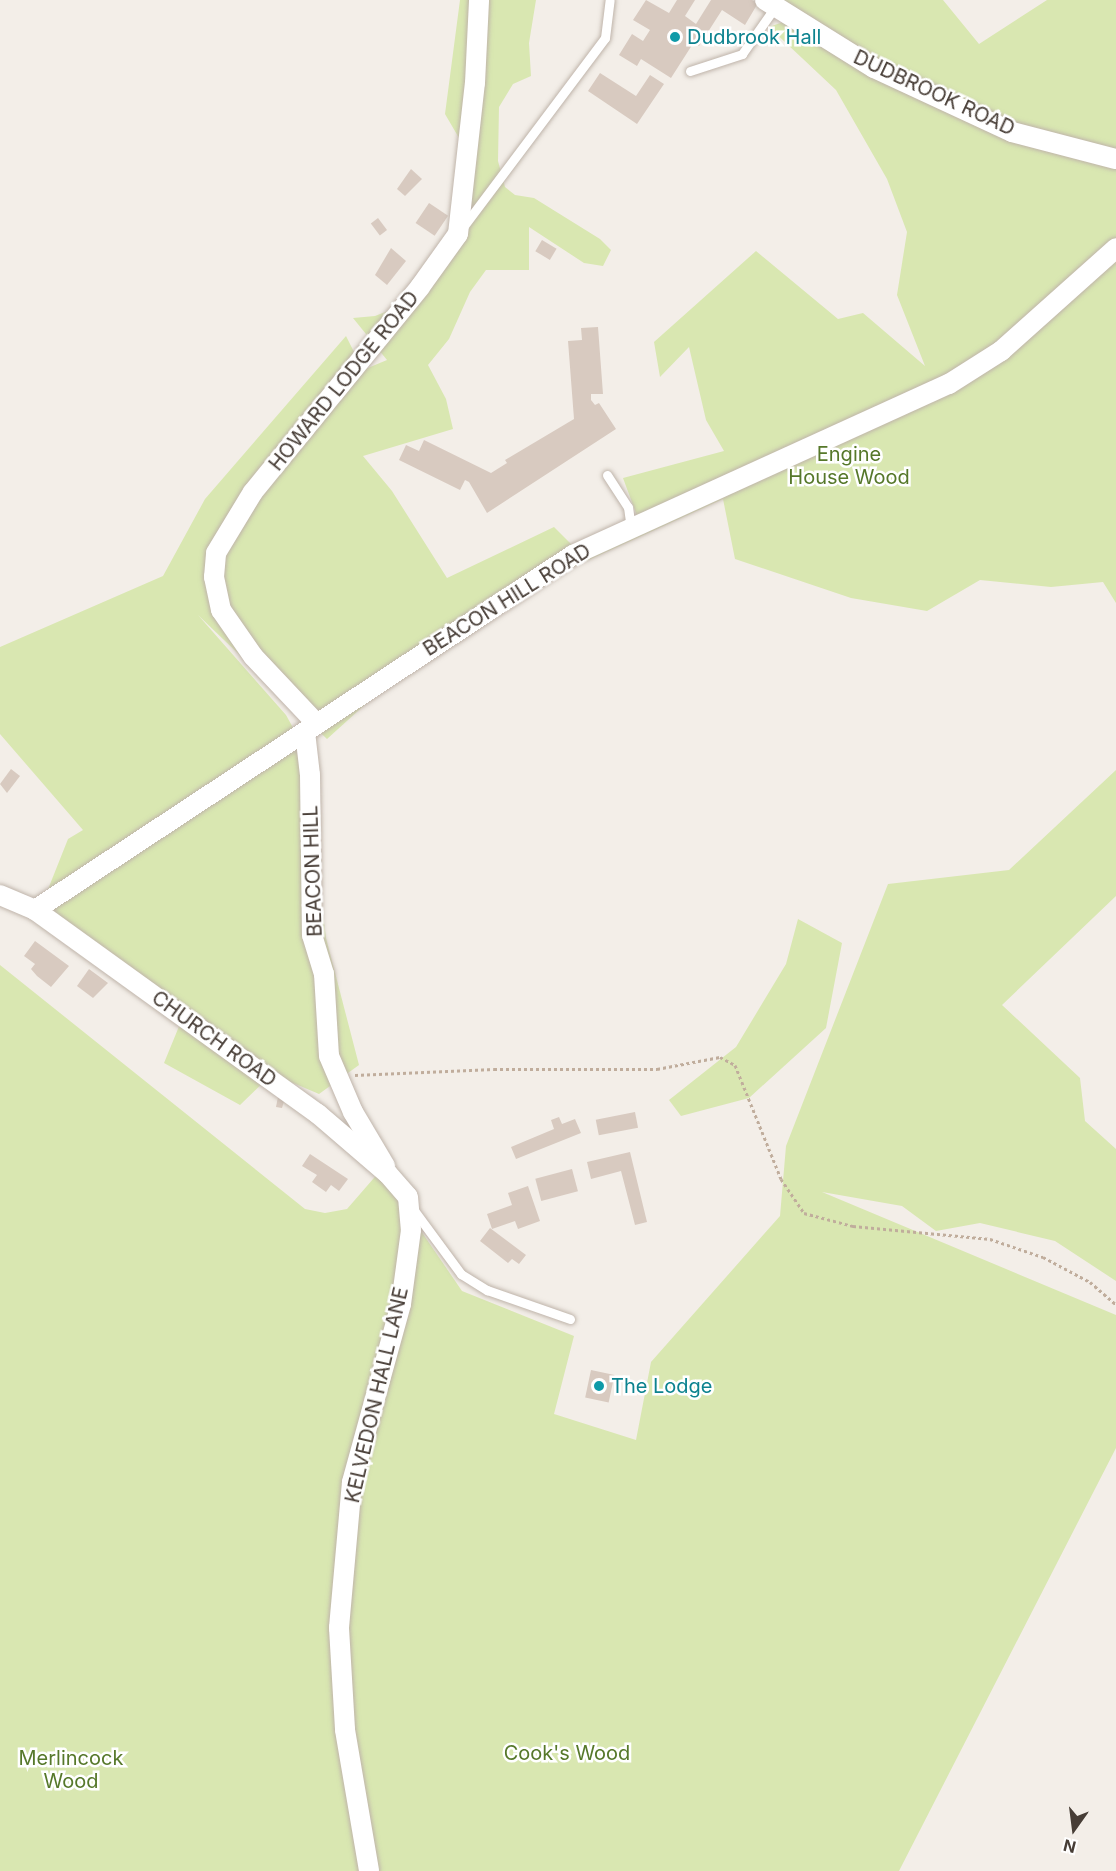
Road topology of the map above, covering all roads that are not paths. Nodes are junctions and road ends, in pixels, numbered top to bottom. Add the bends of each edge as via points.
1 (478, 0) edge
2 (610, 0) edge
3 (770, 3) edge
4 (690, 71) dead end
5 (1116, 159) edge
6 (458, 234) junction
7 (1116, 248) edge
8 (607, 475) dead end
9 (631, 528) junction
10 (311, 728) junction
11 (0, 895) edge
12 (35, 910) junction
13 (388, 1174) junction
14 (410, 1205) junction
15 (570, 1319) dead end
16 (369, 1871) edge

1 - 6 street, HOWARD LODGE ROAD via 475,83
2 - 6 lane via 605,38
3 - 4 lane via 742,54
3 - 5 street, DUDBROOK ROAD via 874,68 1012,132
6 - 10 street, HOWARD LODGE ROAD via 406,305 253,492 216,553 214,577 221,610 253,656 291,693
7 - 9 street, BEACON HILL ROAD via 1001,351 949,384
8 - 9 lane via 628,507
9 - 10 street, BEACON HILL ROAD via 573,555
10 - 12 street, BEACON HILL ROAD
10 - 13 street, BEACON HILL via 312,935 324,974 329,1056 353,1112
11 - 12 street, CHURCH ROAD
12 - 13 street, CHURCH ROAD via 318,1114
13 - 14 street, CHURCH ROAD
14 - 15 lane via 461,1274 487,1290
14 - 16 street, KELVEDON HALL LANE via 411,1230 401,1304 352,1482 339,1628 345,1730

